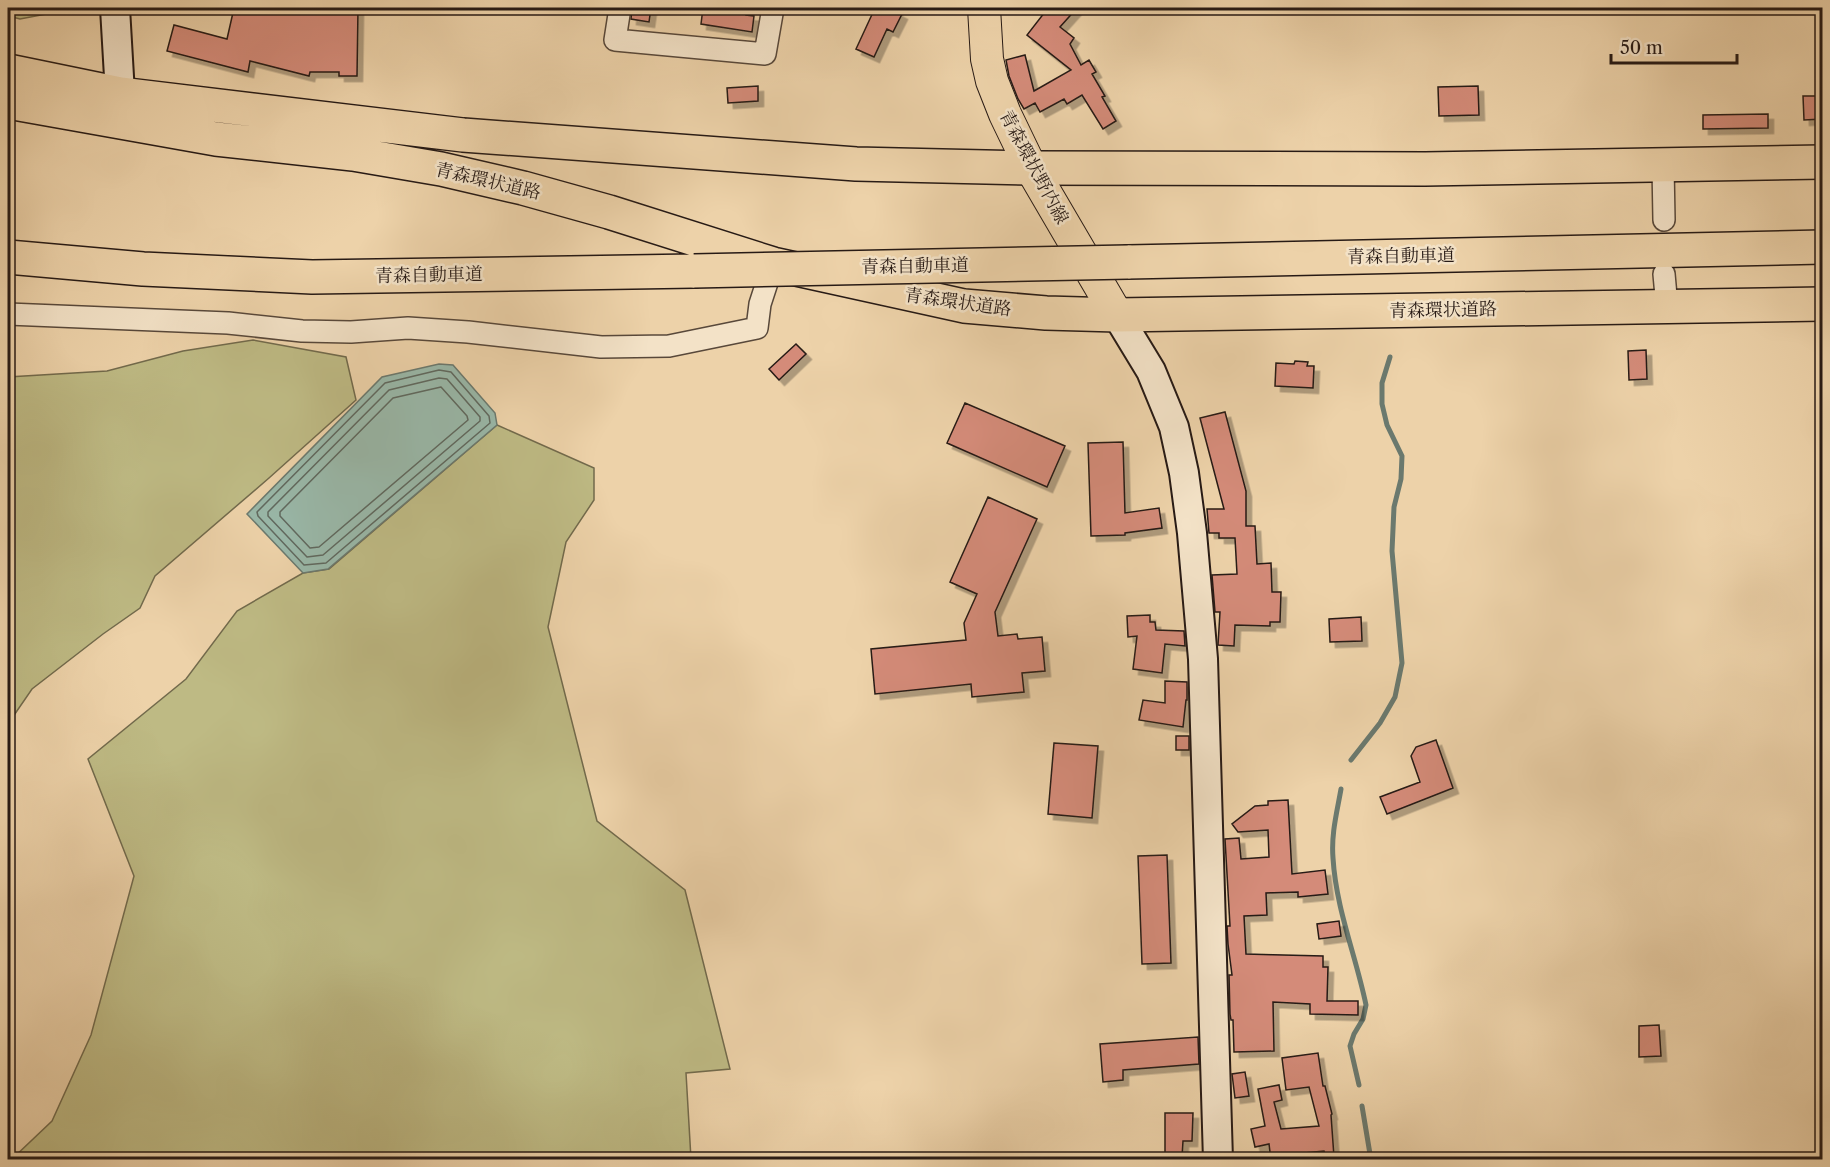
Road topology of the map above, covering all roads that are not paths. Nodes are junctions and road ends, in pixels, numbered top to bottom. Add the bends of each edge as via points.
1 (115, 8) edge
2 (620, 8) edge
3 (773, 8) edge
4 (986, 8) edge
5 (8, 71) edge
6 (8, 102) edge
7 (119, 108) junction
8 (1822, 162) edge
9 (1663, 166) junction
10 (1031, 168) junction
11 (1664, 220) dead end
12 (1822, 247) edge
13 (8, 257) edge
14 (774, 264) junction
15 (1664, 274) dead end
16 (1822, 304) edge
17 (1667, 307) junction
18 (8, 314) edge
19 (1118, 315) junction
20 (1218, 1160) edge

1 - 7 street
2 - 3 street via 615,40 765,54
4 - 10 main road, 青森環状野内線 via 987,59 992,81
5 - 7 highway, 青森環状道路
6 - 7 highway, 青森環状道路
7 - 10 highway, 青森環状道路 via 339,121 486,137 856,164
7 - 14 highway, 青森環状道路 via 216,139 353,154 523,188
8 - 9 highway, 青森環状道路
9 - 10 highway, 青森環状道路
9 - 11 street
10 - 19 main road, 青森環状野内線
12 - 13 highway, 青森自動車道, bridge via 312,277 143,269
14 - 18 street via 760,304 758,328 669,346 601,347 408,328 302,331 228,323
14 - 19 highway, 青森環状道路 via 964,306
15 - 17 street
16 - 17 highway, 青森環状道路
17 - 19 highway, 青森環状道路
19 - 20 street via 1151,370 1174,427 1192,533 1203,659

